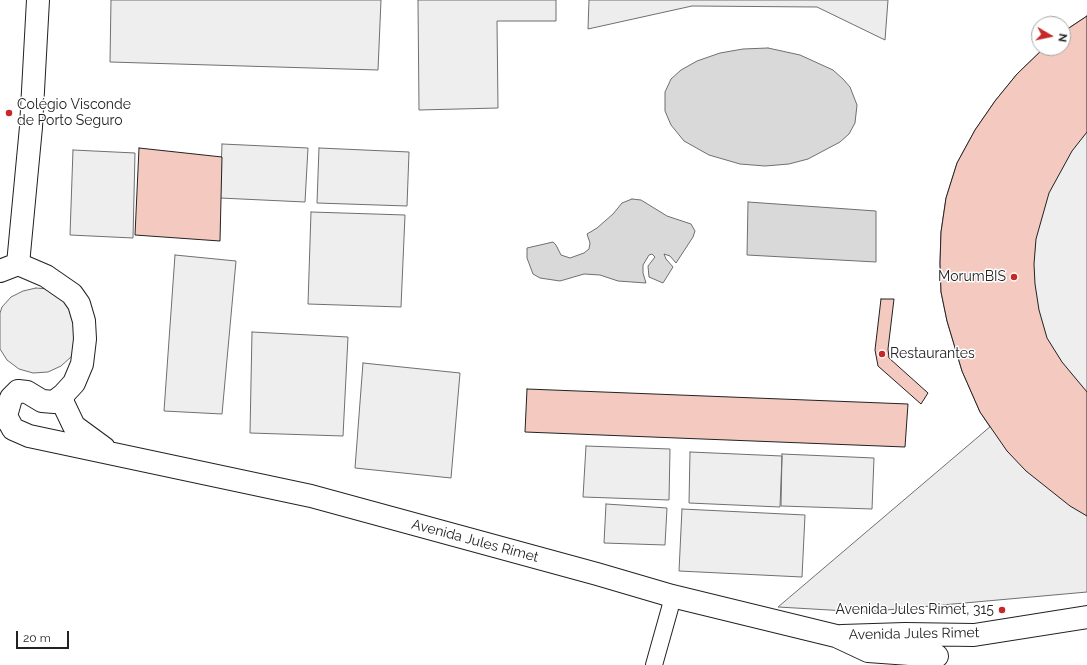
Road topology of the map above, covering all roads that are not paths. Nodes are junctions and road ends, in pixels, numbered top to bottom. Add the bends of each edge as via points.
1 (38, 0) edge
2 (9, 268) edge
3 (63, 395) junction
4 (3, 417) edge
5 (112, 453) junction
6 (672, 596) junction
7 (1087, 617) edge
8 (974, 635) junction
9 (836, 636) junction
10 (868, 651) junction
11 (934, 660) edge
12 (654, 665) edge
13 (887, 665) edge

1 - 2 street via 31,127
2 - 3 street via 46,276 72,294 79,304 84,320 84,352 74,383
3 - 4 street via 54,402 42,401 27,392 18,391 11,398
3 - 5 street, Avenida Jules Rimet via 63,403 74,426
4 - 5 street, Avenida Jules Rimet via 14,429 29,436
5 - 6 street, Avenida Jules Rimet via 311,496
6 - 9 street, Avenida Jules Rimet
6 - 12 street
7 - 8 street, Avenida Jules Rimet
8 - 9 street, Avenida Jules Rimet
8 - 11 street via 954,643
9 - 10 street, Avenida Jules Rimet
10 - 11 street, Avenida Jules Rimet
10 - 13 street

